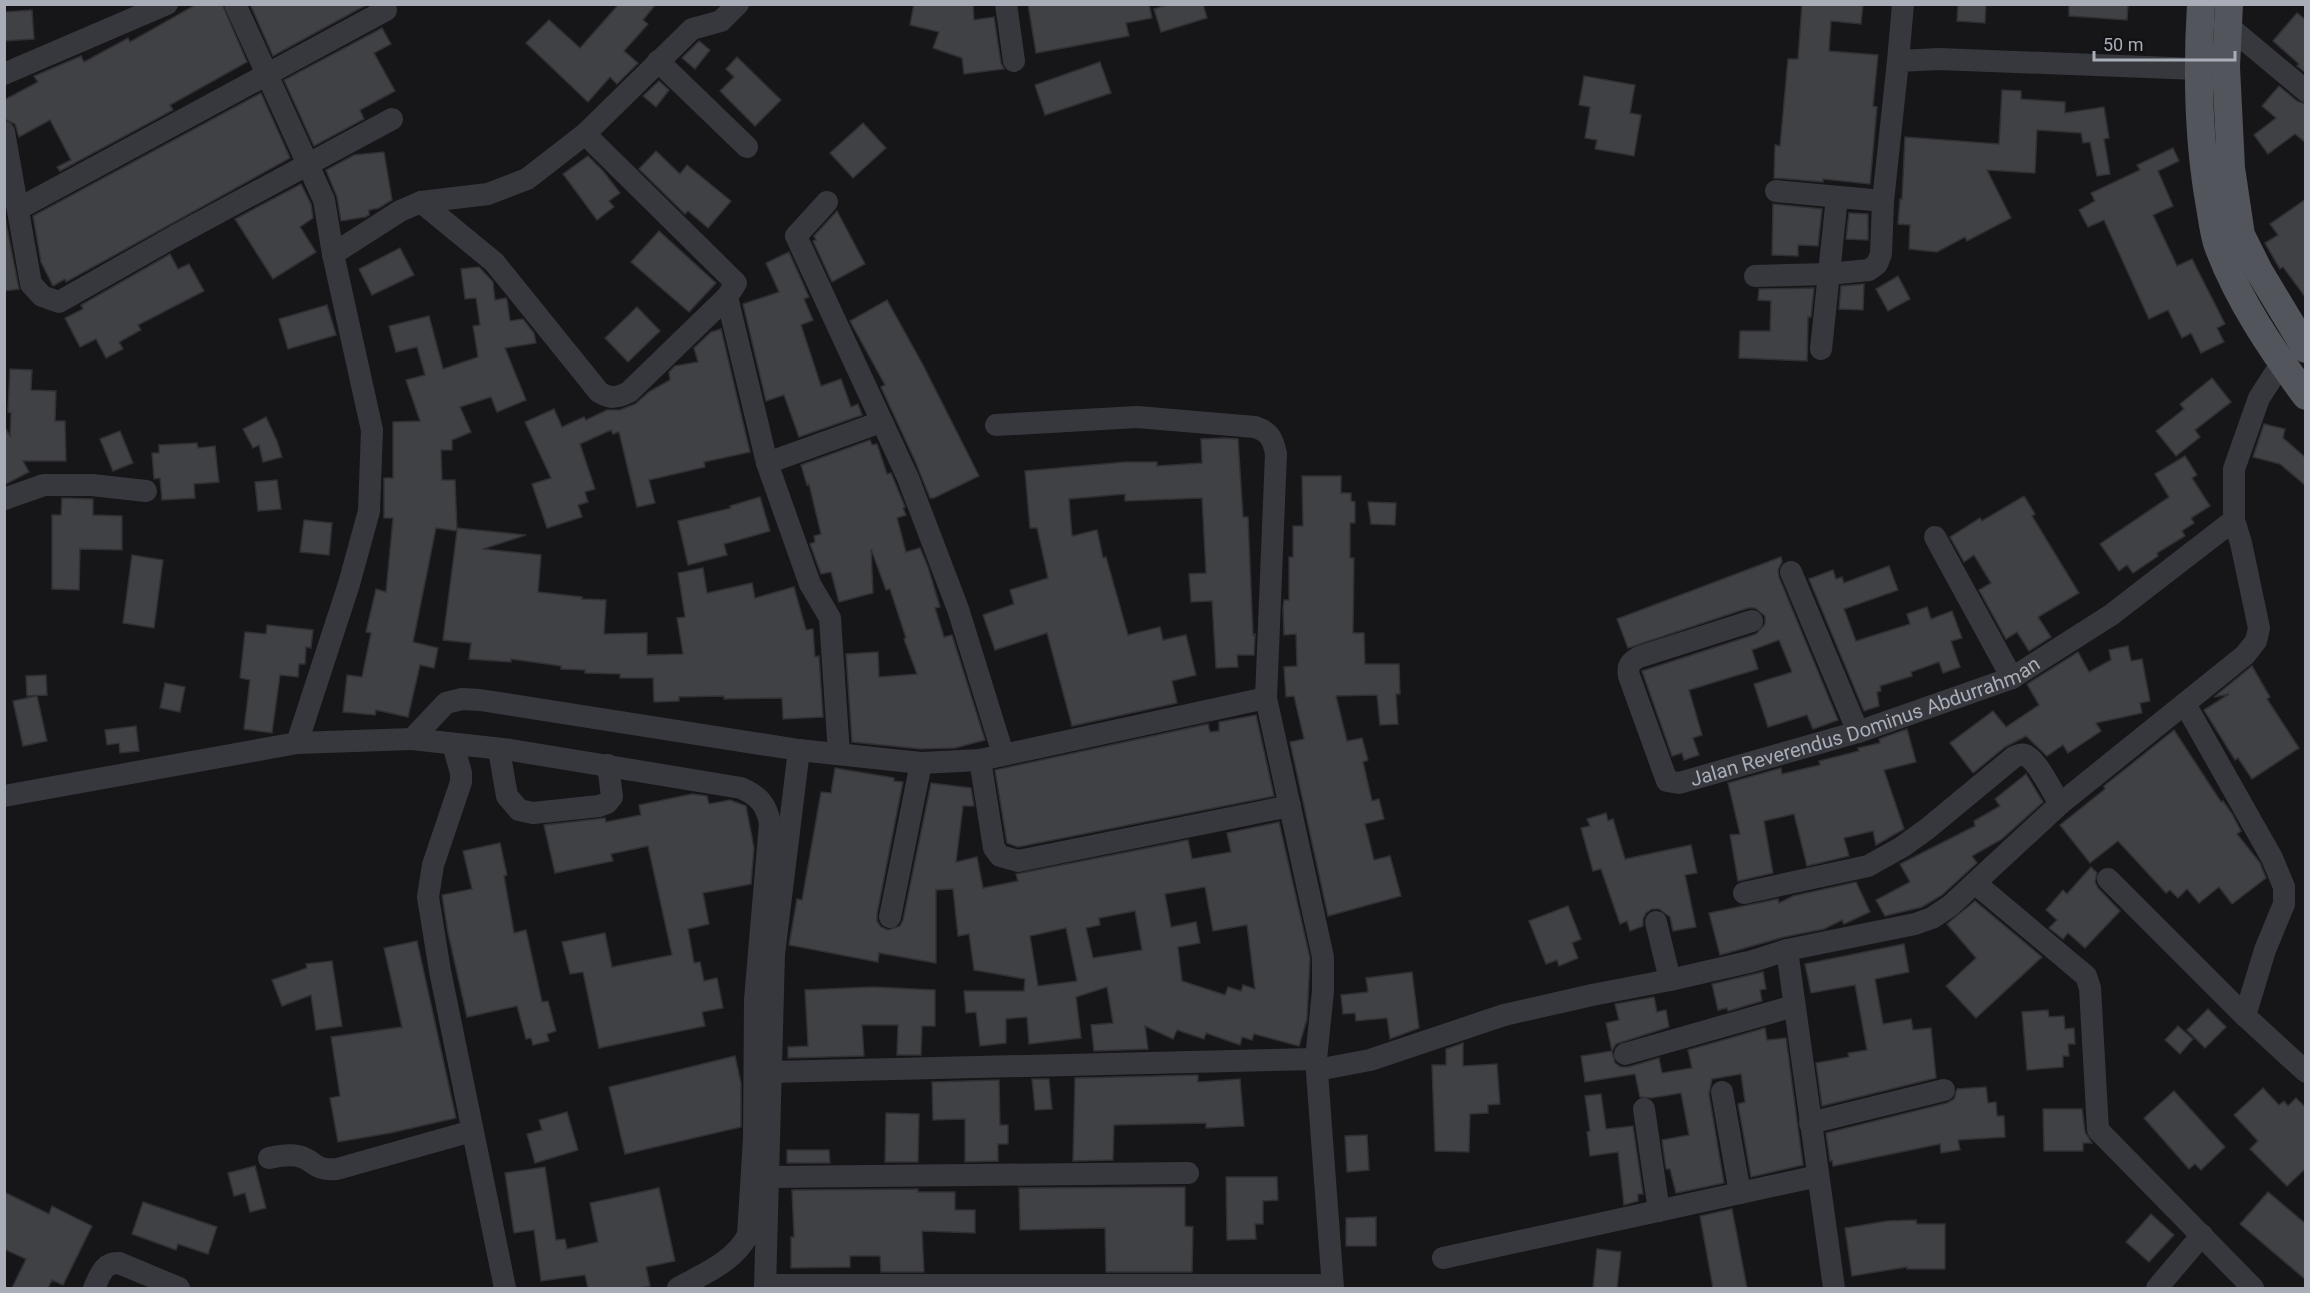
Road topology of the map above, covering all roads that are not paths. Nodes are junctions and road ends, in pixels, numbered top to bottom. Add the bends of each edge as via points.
1 (167, 4) edge
2 (235, 4) edge
3 (738, 4) edge
4 (1006, 4) edge
5 (1903, 4) edge
6 (2201, 4) edge
7 (386, 10) dead end
8 (2229, 15) edge
9 (658, 61) junction
10 (1014, 61) dead end
11 (1898, 61) junction
12 (2197, 69) junction
13 (4, 74) edge
14 (268, 75) junction
15 (2306, 91) edge
16 (392, 119) dead end
17 (4, 132) edge
18 (585, 134) junction
19 (747, 147) dead end
20 (309, 165) junction
21 (1776, 191) dead end
22 (1837, 197) junction
23 (1883, 201) junction
24 (421, 202) junction
25 (827, 202) dead end
26 (18, 209) junction
27 (2229, 239) junction
28 (333, 254) junction
29 (1829, 274) junction
30 (1755, 276) dead end
31 (727, 297) junction
32 (1821, 349) dead end
33 (2294, 357) edge
34 (2306, 396) edge
35 (881, 422) junction
36 (996, 425) dead end
37 (767, 464) junction
38 (146, 491) dead end
39 (4, 499) edge
40 (2234, 520) junction
41 (1935, 537) dead end
42 (1791, 572) dead end
43 (1752, 621) dead end
44 (2012, 678) junction
45 (1266, 698) junction
46 (2185, 704) junction
47 (1858, 732) junction
48 (412, 739) junction
49 (297, 743) junction
50 (453, 744) junction
51 (499, 750) junction
52 (799, 750) junction
53 (839, 754) junction
54 (1003, 754) junction
55 (980, 760) junction
56 (921, 764) junction
57 (609, 765) junction
58 (4, 796) edge
59 (2060, 804) junction
60 (1290, 806) junction
61 (2108, 879) dead end
62 (1976, 883) junction
63 (1744, 893) dead end
64 (890, 917) dead end
65 (1656, 922) dead end
66 (1787, 950) junction
67 (1670, 980) junction
68 (1794, 1006) junction
69 (2244, 1016) junction
70 (1625, 1054) dead end
71 (1317, 1065) junction
72 (771, 1072) junction
73 (2306, 1072) edge
74 (1944, 1090) dead end
75 (1722, 1092) dead end
76 (1644, 1109) dead end
77 (1810, 1123) junction
78 (472, 1131) junction
79 (269, 1158) dead end
80 (1188, 1173) dead end
81 (1818, 1176) junction
82 (768, 1177) junction
83 (1740, 1193) junction
84 (1659, 1211) junction
85 (2202, 1235) junction
86 (1443, 1258) dead end
87 (688, 1285) edge
88 (765, 1287) edge
89 (1332, 1287) edge
90 (94, 1288) edge
91 (180, 1288) edge
92 (505, 1288) edge
93 (1834, 1288) edge
94 (2157, 1288) edge
95 (2253, 1288) edge

1 - 13 street
2 - 14 street
3 - 9 street via 721,21 692,29
4 - 10 street
5 - 11 street
6 - 12 main road
7 - 14 street
8 - 15 street
8 - 27 main road
9 - 18 street
9 - 19 street
11 - 12 street via 1939,59
11 - 23 street
12 - 27 main road via 2204,170
14 - 20 street
14 - 26 street
16 - 20 street
17 - 26 street
18 - 24 street via 527,178 488,194
18 - 31 street via 736,283
20 - 26 street via 59,302 42,296 31,284
20 - 28 street via 324,200
21 - 22 street
22 - 23 street
22 - 29 street
23 - 29 street via 1881,254 1877,264 1869,270
24 - 28 street
24 - 31 street via 494,262 599,392 608,397 629,392
25 - 35 street via 796,236
27 - 33 main road via 2259,271
28 - 49 street via 372,430 369,511
29 - 30 street
29 - 32 street
31 - 37 street
33 - 34 main road
33 - 40 street via 2259,399 2234,469
35 - 37 street
35 - 54 street via 940,560
36 - 45 street via 1137,417 1266,431 1276,454
37 - 53 street via 810,584 830,618
38 - 39 street via 44,485
40 - 44 street, Jalan Reverendus Dominus Abdurrahman via 2111,615
40 - 46 street via 2259,628 2256,641 2245,655
41 - 44 street
42 - 47 street
43 - 47 street, Jalan Reverendus Dominus Abdurrahman via 1631,661 1629,676 1667,781 1679,783
44 - 47 street, Jalan Reverendus Dominus Abdurrahman
45 - 54 street
45 - 60 street
46 - 59 street
46 - 69 street via 2284,886 2284,904
48 - 49 street
48 - 50 street
48 - 52 street via 447,703 462,699
49 - 58 street
50 - 51 street
50 - 78 street via 461,782 434,865 428,897
51 - 57 street
51 - 57 street via 507,796 519,810 533,813 607,803 612,797
52 - 53 street
52 - 72 street via 774,954
53 - 56 street
54 - 55 street
55 - 56 street
55 - 60 street via 994,848 1000,856 1018,861
56 - 64 street
57 - 87 street via 741,788 763,802 770,823 755,1000 754,1138 748,1235 734,1256
59 - 62 street
59 - 63 street via 2028,756 2022,754 1902,847 1868,866
60 - 71 street via 1323,957
61 - 69 street
62 - 66 street via 1950,906 1923,921
62 - 85 street via 2086,976 2090,988 2098,1130
65 - 67 street
66 - 67 street
66 - 68 street
67 - 71 street via 1504,1015 1379,1058
68 - 70 street
68 - 77 street
69 - 73 street
71 - 72 street
71 - 89 street
72 - 82 street
74 - 77 street
75 - 83 street
76 - 84 street
77 - 81 street
78 - 79 street via 337,1169 325,1170 298,1156
78 - 92 street
80 - 82 street
81 - 83 street
81 - 93 street
82 - 88 street
83 - 84 street
84 - 86 street
85 - 94 street
85 - 95 street
88 - 89 street
90 - 91 street via 104,1268 112,1263

